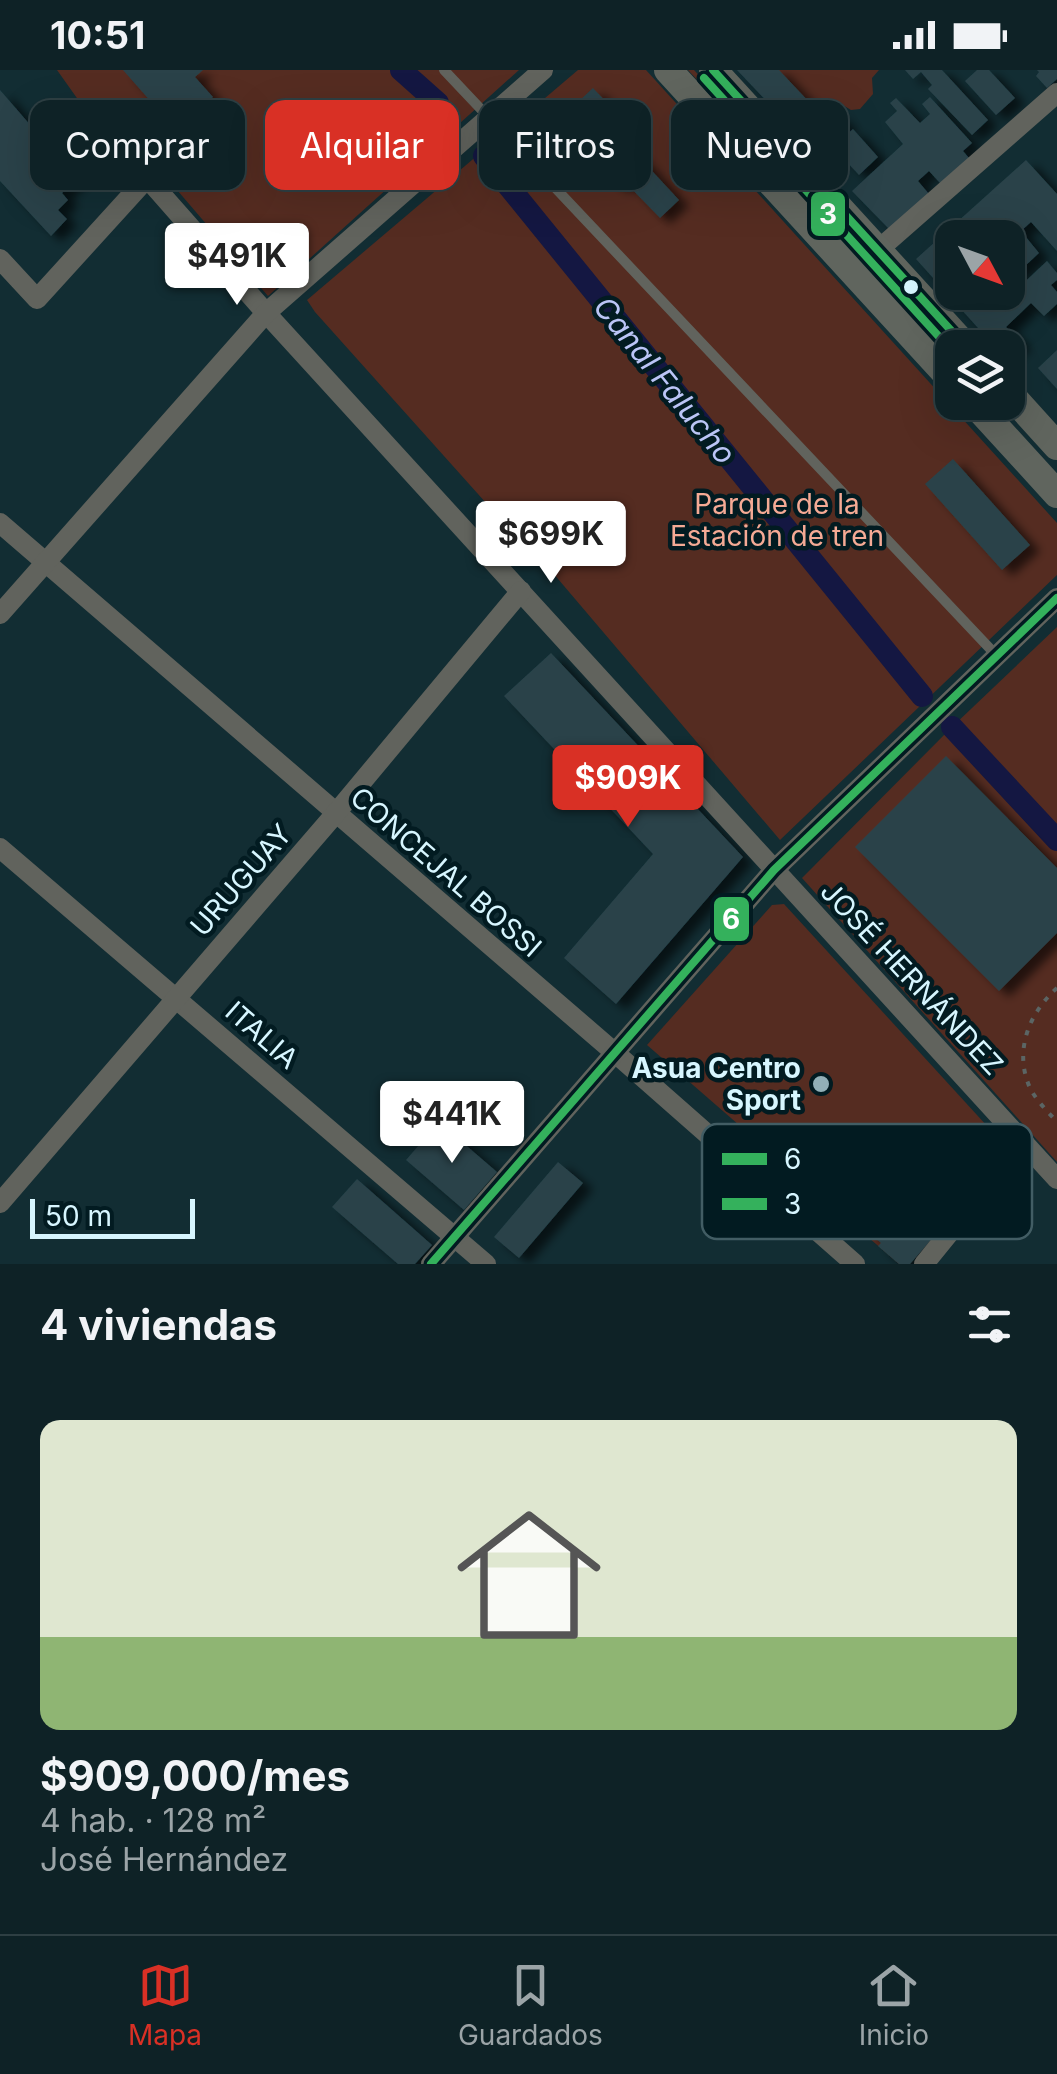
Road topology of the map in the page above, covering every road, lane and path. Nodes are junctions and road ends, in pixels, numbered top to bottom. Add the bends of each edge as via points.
1 (444, 70) edge
2 (543, 70) edge
3 (668, 70) edge
4 (713, 70) edge
5 (1057, 93) edge
6 (510, 100) edge
7 (479, 108) edge
8 (479, 128) edge
9 (556, 190) edge
10 (877, 249) junction
11 (0, 259) edge
12 (853, 272) junction
13 (266, 313) junction
14 (951, 330) edge
15 (935, 361) edge
16 (1025, 411) edge
17 (989, 420) edge
18 (1057, 446) edge
19 (1057, 494) edge
20 (0, 523) edge
21 (45, 562) junction
22 (521, 590) junction
23 (1057, 598) edge
24 (0, 614) edge
25 (996, 655) junction
26 (336, 813) junction
27 (0, 848) edge
28 (774, 870) junction
29 (1057, 988) edge
30 (176, 997) junction
31 (614, 1052) junction
32 (1057, 1122) edge
33 (1008, 1124) edge
34 (702, 1129) edge
35 (1032, 1150) edge
36 (1057, 1179) edge
37 (0, 1204) edge
38 (455, 1237) junction
39 (827, 1239) edge
40 (944, 1239) edge
41 (431, 1264) edge
42 (486, 1264) edge
43 (855, 1264) edge
44 (924, 1264) edge

1 - 7 lane
2 - 6 street
3 - 12 main road
4 - 10 main road
5 - 10 street
8 - 13 street
9 - 25 lane
10 - 12 street
10 - 14 main road
11 - 13 street, JOSÉ HERNÁNDEZ via 36,300 147,178
12 - 15 main road
13 - 21 street
13 - 22 street, JOSÉ HERNÁNDEZ
16 - 18 main road
17 - 19 main road
20 - 21 street, CONCEJAL BOSSI
21 - 24 street
21 - 26 street, CONCEJAL BOSSI
22 - 26 street, URUGUAY
22 - 28 street, JOSÉ HERNÁNDEZ
23 - 25 street
25 - 28 street
26 - 30 street, URUGUAY
26 - 31 street, CONCEJAL BOSSI
27 - 30 street, ITALIA
28 - 31 street
28 - 33 street, JOSÉ HERNÁNDEZ
29 - 32 path via 1035,1012 1022,1055 1032,1090
30 - 37 street, URUGUAY
30 - 38 street, ITALIA
31 - 34 street, CONCEJAL BOSSI
31 - 38 street
35 - 36 street, JOSÉ HERNÁNDEZ
38 - 41 street
38 - 42 street, ITALIA
39 - 43 street, CONCEJAL BOSSI
40 - 44 street

